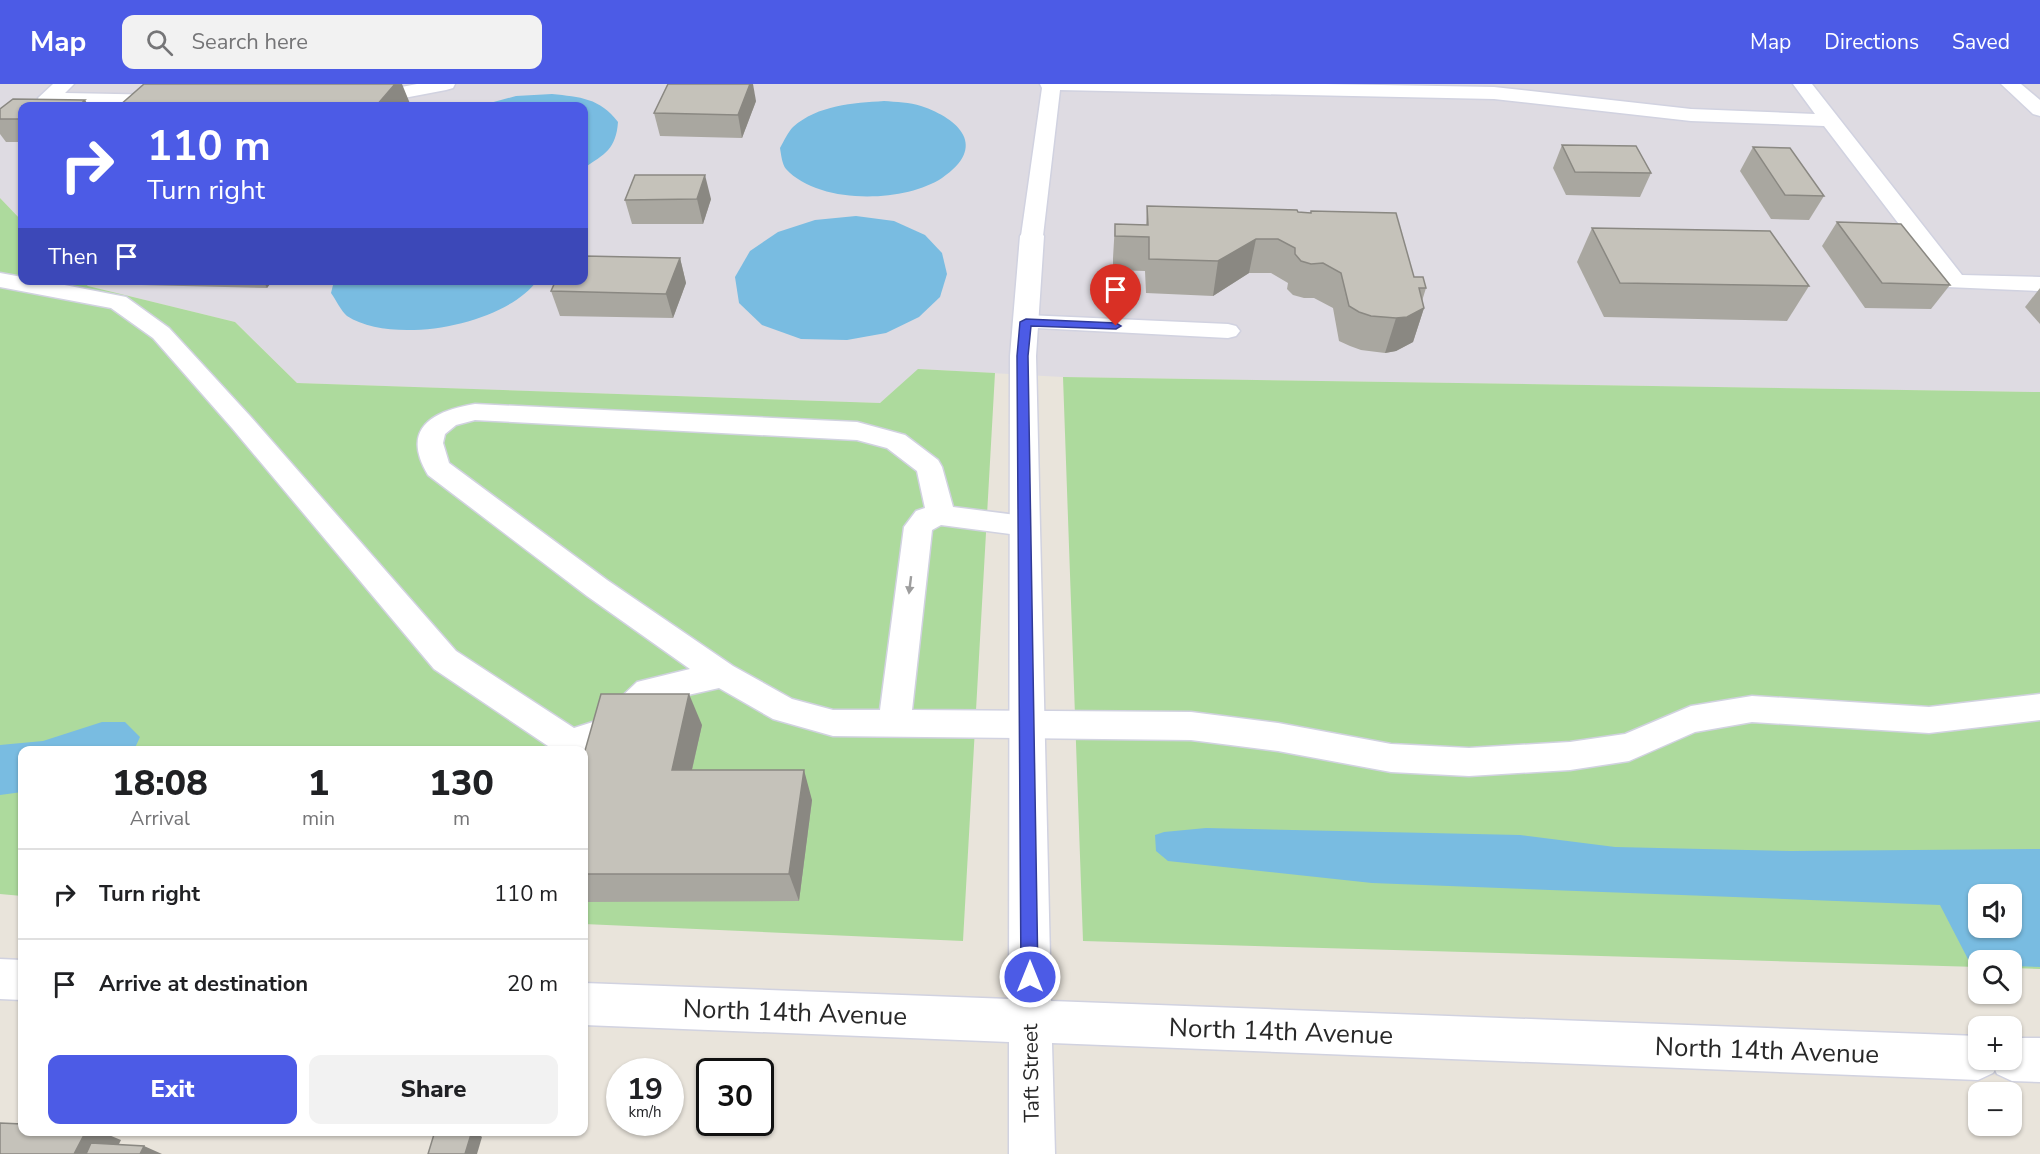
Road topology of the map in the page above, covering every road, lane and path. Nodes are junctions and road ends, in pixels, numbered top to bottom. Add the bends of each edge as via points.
1 (65, 84) edge
2 (446, 84) edge
3 (1050, 84) edge
4 (1802, 84) edge
5 (2010, 84) edge
6 (1208, 86) edge
7 (1386, 88) edge
8 (354, 100) edge
9 (187, 101) edge
10 (39, 102) edge
11 (2040, 110) edge
12 (1831, 120) junction
13 (1032, 236) joint
14 (0, 280) edge
15 (18, 283) edge
16 (2040, 284) edge
17 (27, 285) edge
18 (1026, 322) junction
19 (1228, 331) dead end
20 (929, 521) junction
21 (1025, 526) junction
22 (722, 675) junction
23 (2040, 707) edge
24 (1027, 723) junction
25 (894, 724) junction
26 (0, 979) edge
27 (18, 980) edge
28 (588, 1004) edge
29 (1030, 1022) junction
30 (1968, 1058) edge
31 (2022, 1059) edge
32 (2040, 1060) edge
33 (1032, 1154) edge

1 - 10 lane
2 - 8 lane
3 - 6 lane
3 - 13 lane
4 - 12 lane
5 - 11 lane
6 - 7 lane
7 - 12 lane via 1519,95 1692,115
9 - 10 lane
12 - 16 lane via 1955,282
13 - 18 street, Taft Street
14 - 15 lane
17 - 22 lane via 118,302 161,333 445,660 570,743 607,731 648,691
18 - 19 lane
18 - 21 street, Taft Street
20 - 21 lane
20 - 22 lane via 929,467 896,441 857,430 475,412 452,416 435,429 430,441 436,468
20 -> 25 lane
21 - 24 street, Taft Street
22 - 25 lane via 784,710 833,723
23 - 24 lane via 1929,720 1752,709 1691,719 1629,747 1570,756 1469,762 1391,758 1191,726
24 - 25 lane
24 - 29 street, Taft Street
26 - 27 street
28 - 29 street, North 14th Avenue
29 - 30 street, North 14th Avenue
29 - 33 street, Taft Street
31 - 32 street

